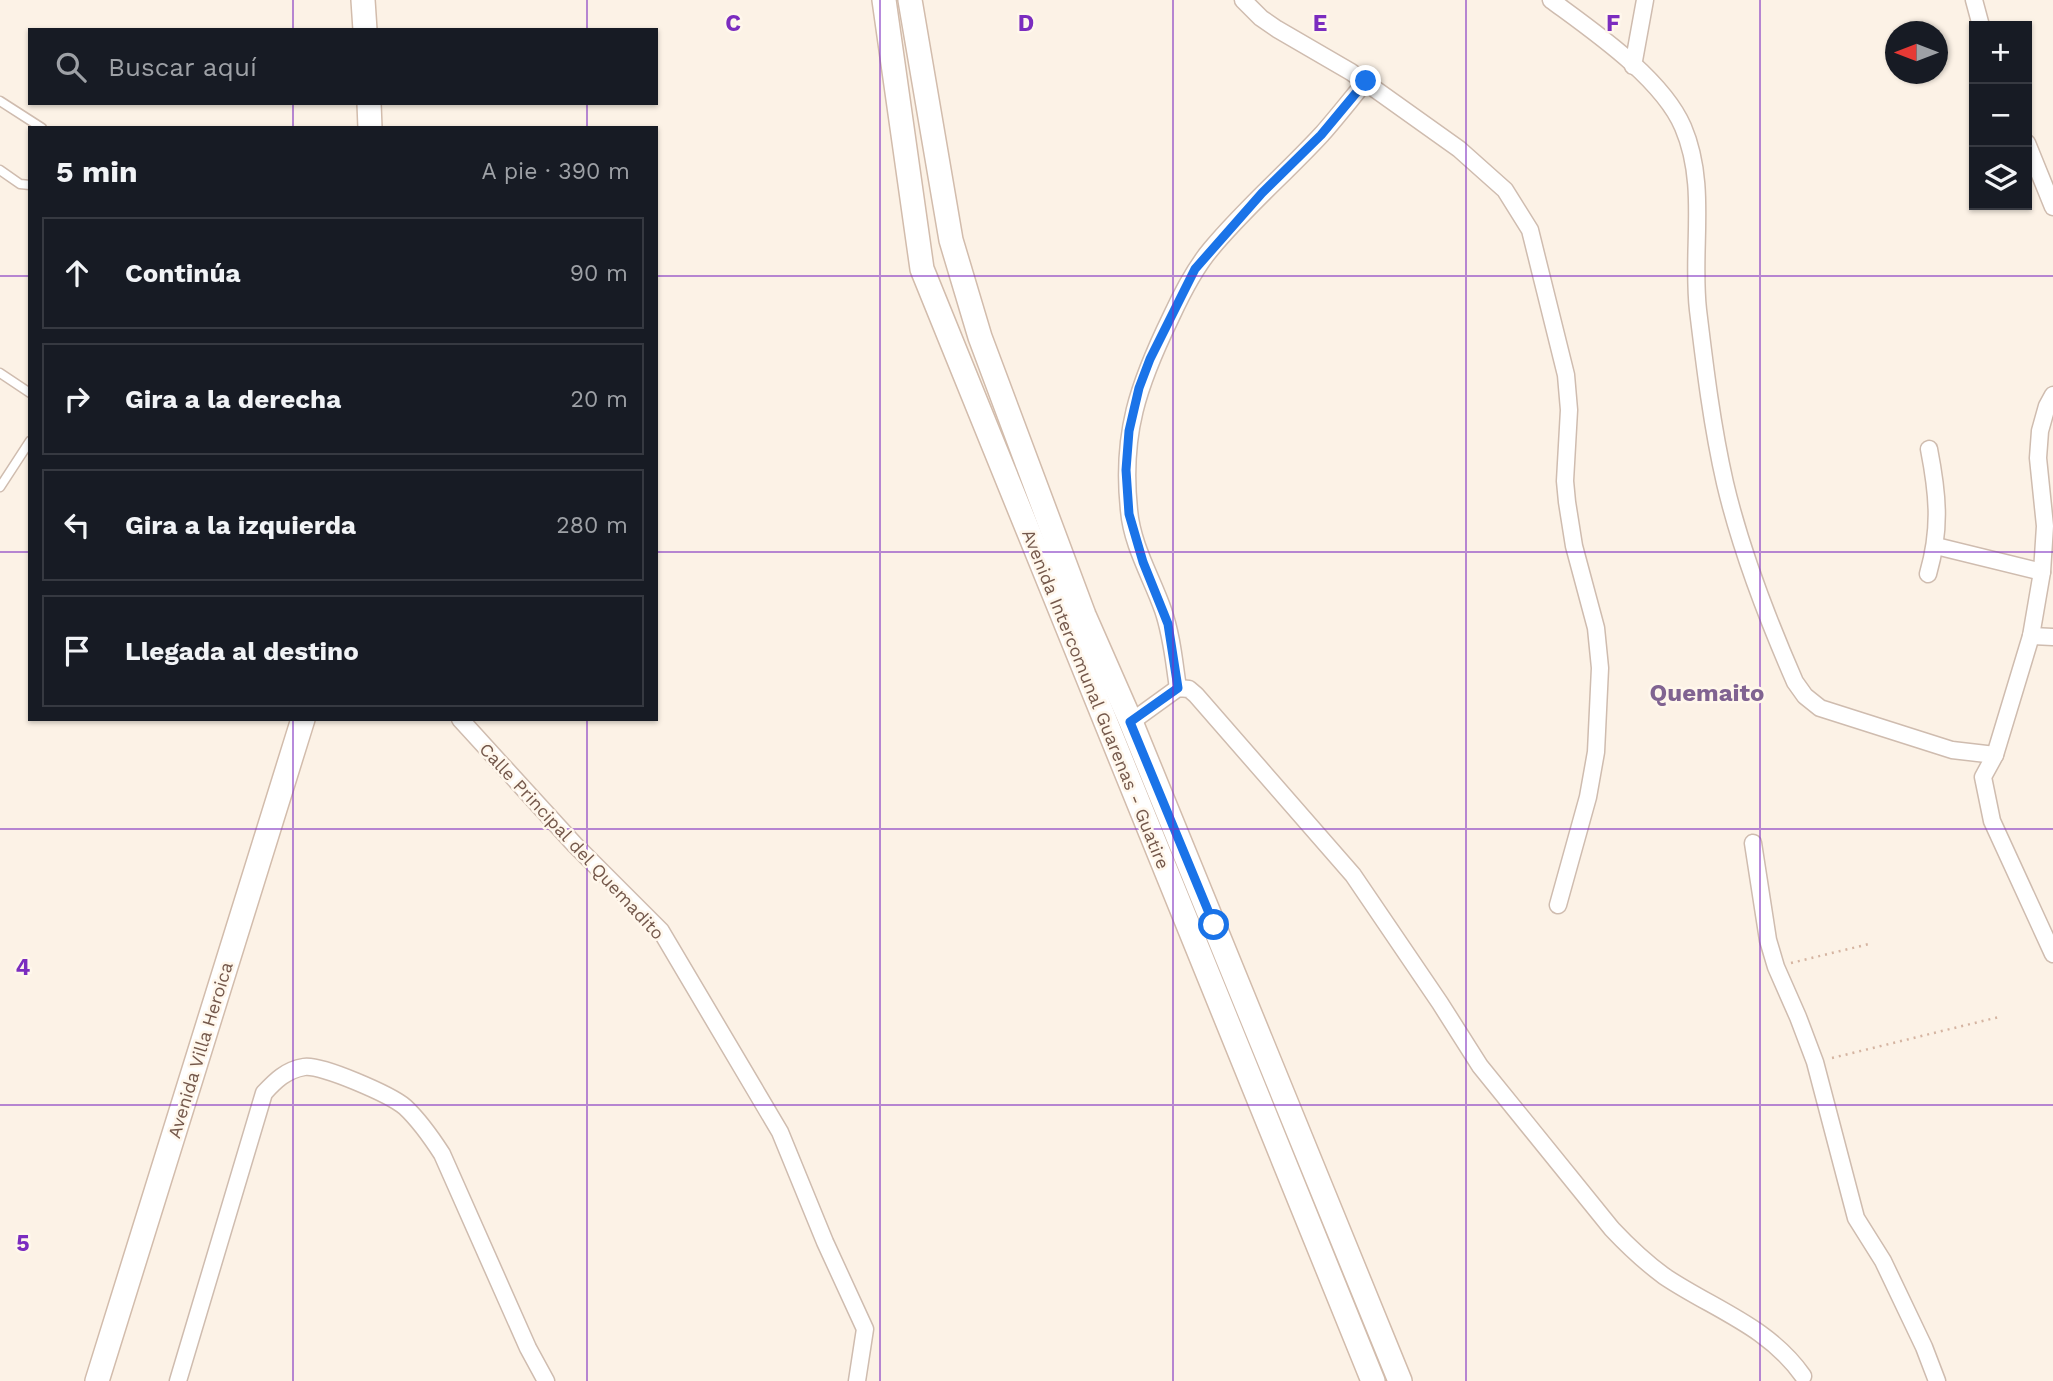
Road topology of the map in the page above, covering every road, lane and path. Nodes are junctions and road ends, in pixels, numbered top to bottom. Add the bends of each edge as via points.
1 (363, 0) edge
2 (884, 0) edge
3 (910, 0) edge
4 (1243, 0) edge
5 (1550, 0) edge
6 (1645, 0) edge
7 (1974, 0) edge
8 (1980, 21) edge
9 (365, 28) edge
10 (1633, 66) junction
11 (1366, 81) junction
12 (0, 101) edge
13 (369, 105) edge
14 (39, 126) edge
15 (370, 126) edge
16 (2028, 147) edge
17 (0, 170) edge
18 (28, 184) edge
19 (2053, 207) edge
20 (0, 373) edge
21 (28, 392) edge
22 (2053, 395) edge
23 (28, 444) edge
24 (1929, 449) dead end
25 (0, 487) edge
26 (1936, 545) junction
27 (2042, 572) junction
28 (1928, 574) dead end
29 (2031, 636) junction
30 (2053, 637) edge
31 (1178, 688) junction
32 (302, 721) edge
33 (462, 721) edge
34 (1130, 722) junction
35 (1995, 755) junction
36 (1753, 843) dead end
37 (1558, 905) dead end
38 (1869, 944) dead end
39 (2053, 954) edge
40 (1776, 967) junction
41 (1999, 1017) dead end
42 (1815, 1062) junction
43 (1803, 1376) dead end
44 (97, 1381) edge
45 (178, 1381) edge
46 (546, 1381) edge
47 (857, 1381) edge
48 (1373, 1381) edge
49 (1401, 1381) edge
50 (1937, 1381) edge

1 - 9 main road
2 - 48 main road, Avenida Intercomunal Guarenas - Guatire via 922,269
3 - 34 main road, Avenida Intercomunal Guarenas - Guatire via 951,240 980,337 1084,615
4 - 11 street via 1277,29
5 - 10 street
6 - 10 street
7 - 8 street
10 - 35 street via 1653,83 1682,126 1694,169 1698,306 1716,439 1744,548 1795,682 1819,708 1952,750
11 - 31 street via 1195,269 1139,388 1129,431 1129,514 1168,624
11 - 37 street via 1459,149 1514,202 1530,230 1563,358 1569,410 1567,502 1596,628 1600,668 1588,797
12 - 14 lane
13 - 15 main road
16 - 19 street
17 - 18 lane via 20,184
20 - 21 lane
22 - 27 street via 2040,431 2038,458 2045,526
23 - 25 lane
24 - 26 street via 1937,498
26 - 27 street
26 - 28 street
27 - 29 street
29 - 30 street
29 - 35 street
31 - 34 street
31 - 43 street via 1196,695 1353,875 1480,1066 1612,1229 1665,1276 1760,1332 1785,1352
32 - 44 main road, Avenida Villa Heroica
33 - 47 street, Calle Principal del Quemadito via 661,931 779,1132 865,1329
34 - 49 main road, Avenida Intercomunal Guarenas - Guatire
35 - 39 street via 1983,777 1992,821
36 - 40 street via 1761,911
38 - 40 path
40 - 42 street
41 - 42 path
42 - 50 street via 1856,1218 1884,1261
45 - 46 street via 264,1093 281,1075 305,1066 335,1072 403,1105 425,1128 442,1154

